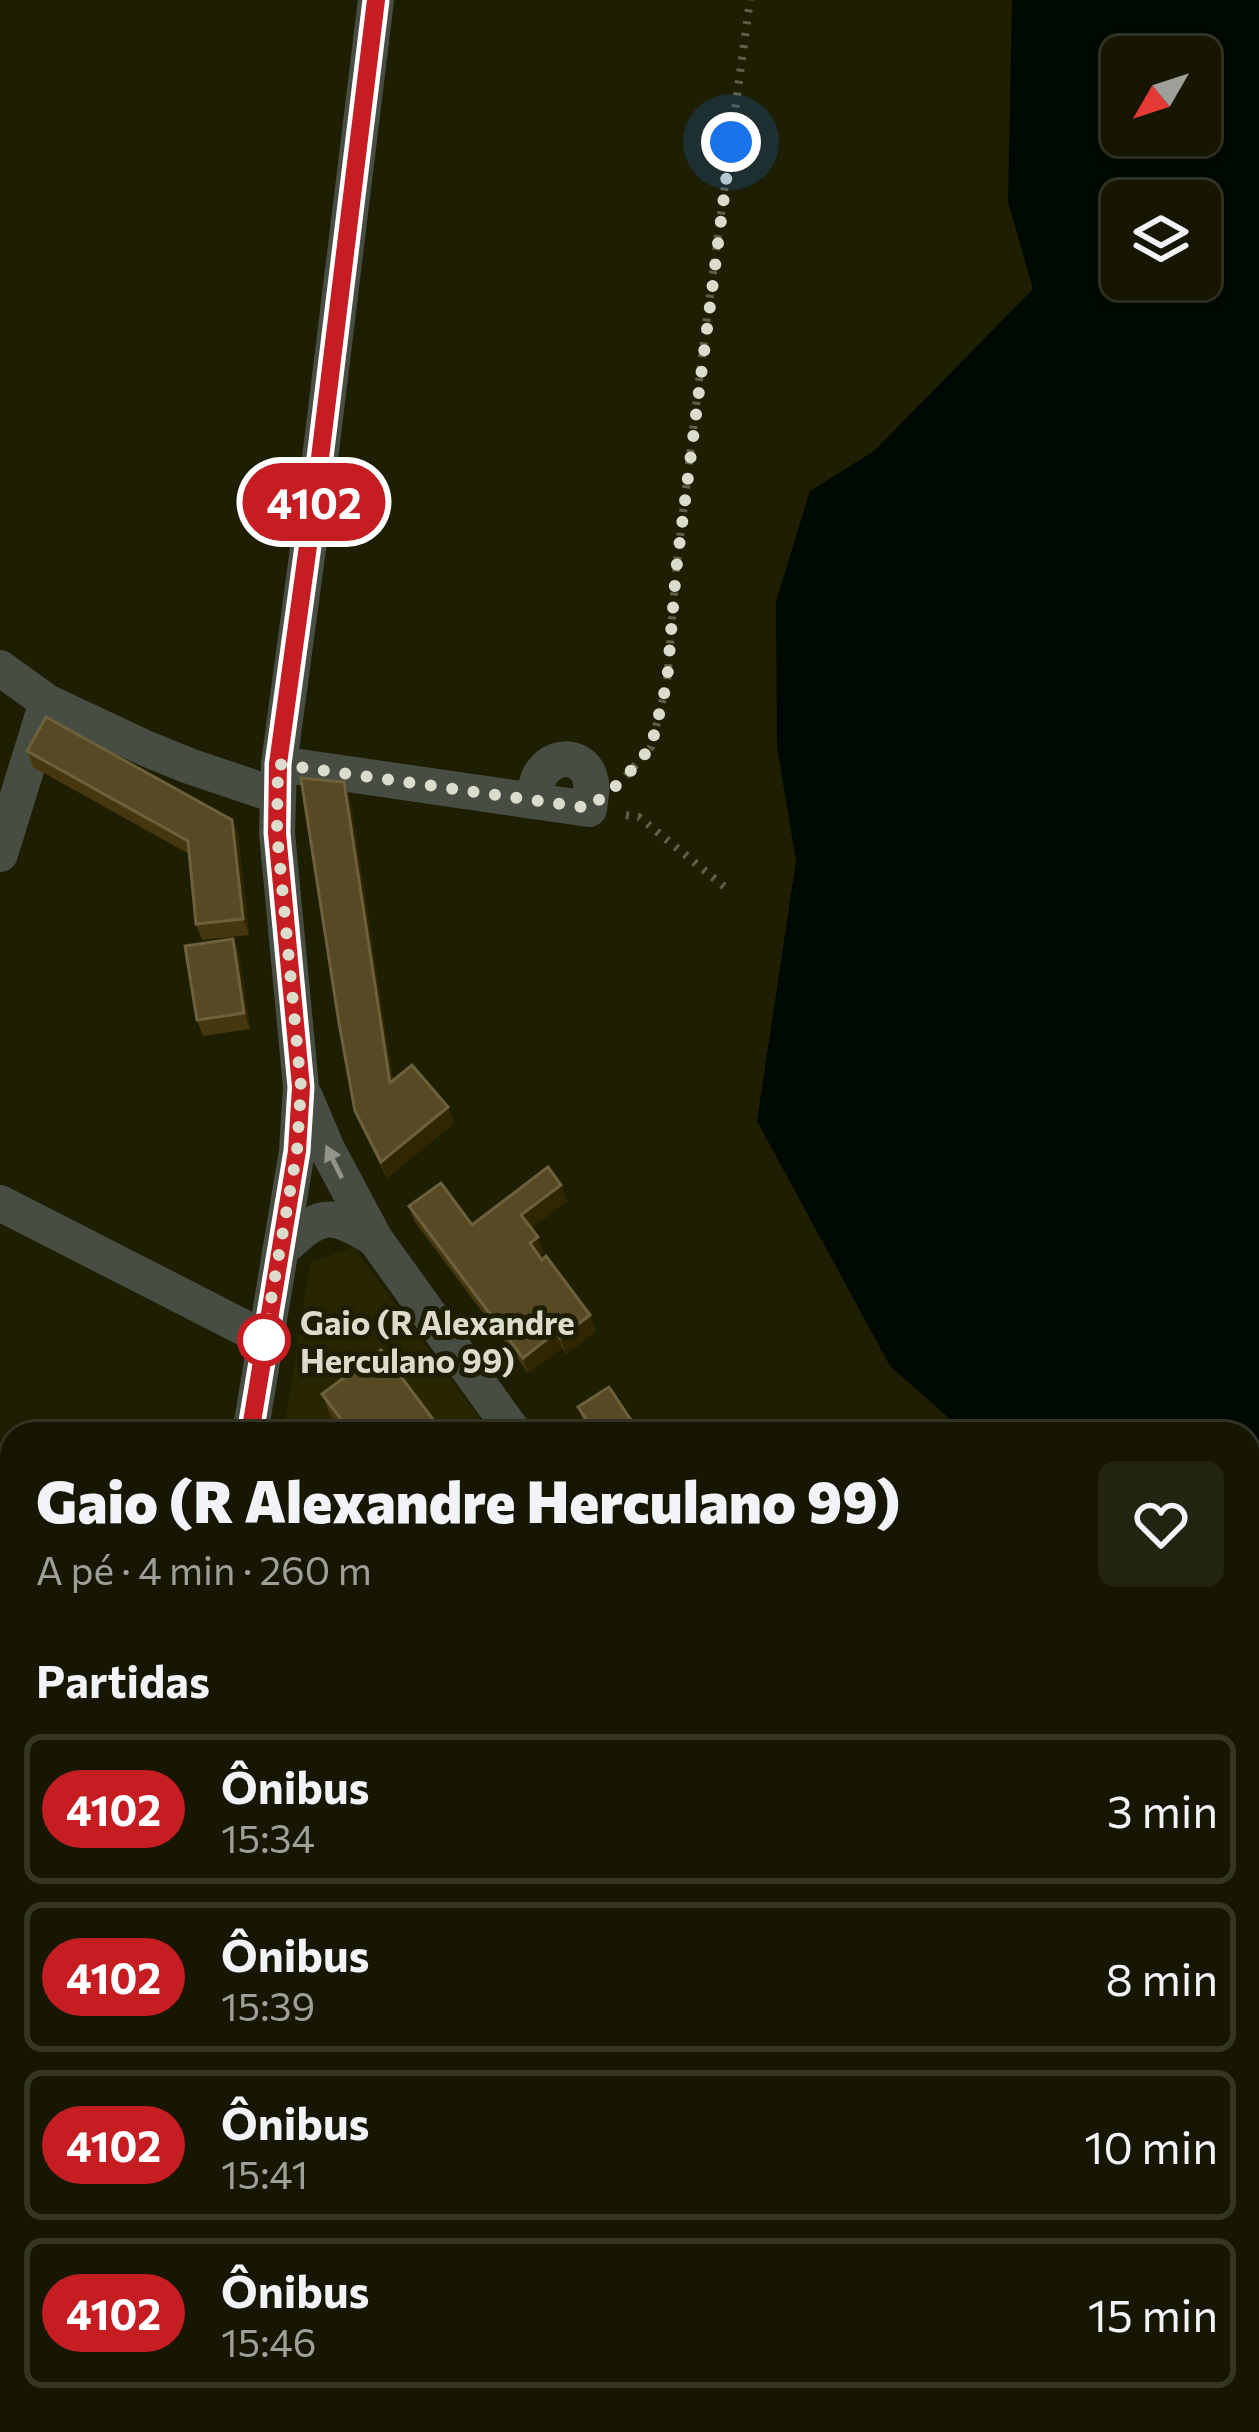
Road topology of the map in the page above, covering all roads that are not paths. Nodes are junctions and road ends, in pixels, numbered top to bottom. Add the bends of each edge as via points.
1 (376, 0) edge
2 (0, 668) edge
3 (47, 702) junction
4 (278, 780) junction
5 (589, 808) road end
6 (0, 854) edge
7 (301, 1087) junction
8 (0, 1203) edge
9 (375, 1239) junction
10 (280, 1251) junction
11 (264, 1338) junction
12 (252, 1422) edge
13 (505, 1422) edge

1 - 4 street
2 - 3 street
3 - 4 street via 189,766
3 - 6 street
4 - 5 street
4 - 7 street
9 -> 7 street
7 - 10 street
8 - 11 street
9 - 10 street via 337,1219 320,1220
9 - 13 street
10 - 11 street
11 - 12 street

